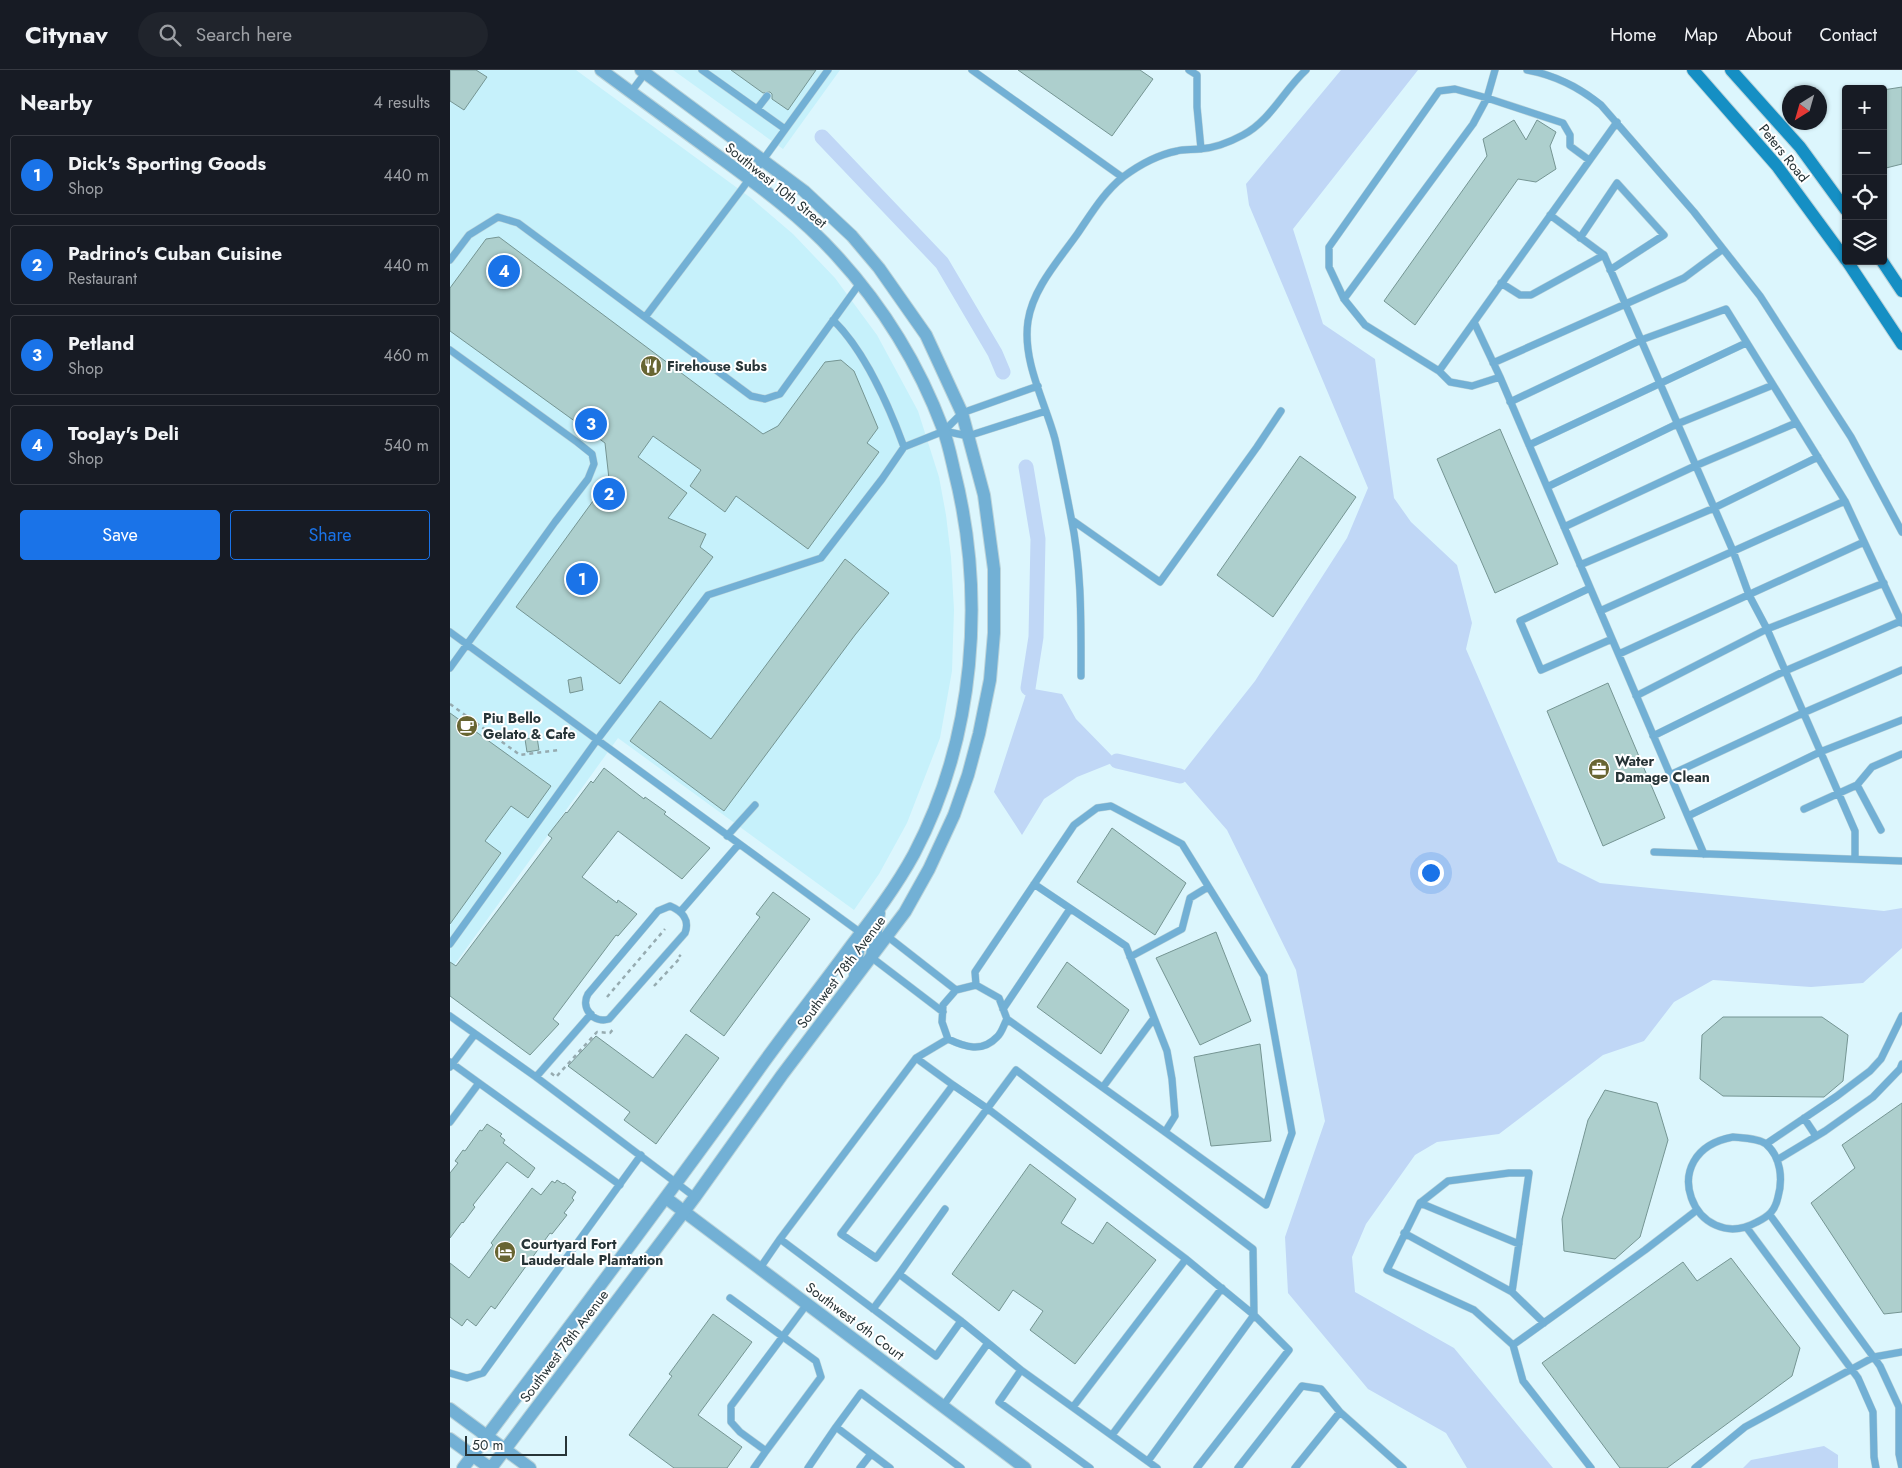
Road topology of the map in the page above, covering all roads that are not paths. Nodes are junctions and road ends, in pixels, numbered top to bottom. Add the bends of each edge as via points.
1 (600, 70) edge
2 (702, 70) edge
3 (828, 70) edge
4 (972, 70) edge
5 (1189, 70) edge
6 (1306, 70) edge
7 (1495, 70) edge
8 (1527, 70) edge
9 (1693, 70) edge
10 (1731, 70) edge
11 (645, 71) edge
12 (631, 92) junction
13 (767, 96) dead end
14 (1487, 98) junction
15 (758, 109) junction
16 (1617, 122) junction
17 (785, 130) junction
18 (1201, 149) junction
19 (763, 160) junction
20 (1589, 160) junction
21 (1122, 177) junction
22 (749, 179) junction
23 (1842, 205) edge
24 (1550, 215) junction
25 (1580, 238) junction
26 (1723, 249) junction
27 (1604, 255) junction
28 (1842, 255) edge
29 (450, 260) edge
30 (1849, 265) edge
31 (1885, 265) edge
32 (1610, 270) junction
33 (860, 283) junction
34 (1501, 284) junction
35 (1902, 290) edge
36 (1344, 299) junction
37 (1625, 305) junction
38 (646, 316) junction
39 (833, 320) junction
40 (1474, 322) junction
41 (1641, 340) junction
42 (1746, 343) junction
43 (1902, 344) edge
44 (450, 350) edge
45 (1494, 363) junction
46 (1438, 371) junction
47 (1500, 377) junction
48 (1660, 384) junction
49 (1773, 385) junction
50 (1038, 386) junction
51 (1510, 402) junction
52 (1281, 410) dead end
53 (1046, 411) junction
54 (962, 413) junction
55 (1796, 423) junction
56 (1677, 424) junction
57 (944, 431) junction
58 (968, 436) junction
59 (1529, 445) junction
60 (904, 447) junction
61 (1818, 457) junction
62 (1695, 466) junction
63 (1547, 487) junction
64 (1845, 501) junction
65 (1714, 508) junction
66 (1072, 520) junction
67 (1564, 527) junction
68 (1902, 532) edge
69 (1864, 542) junction
70 (1733, 551) junction
71 (1580, 565) junction
72 (1884, 583) junction
73 (1590, 588) junction
74 (1749, 595) junction
75 (1600, 610) junction
76 (1902, 622) edge
77 (1767, 629) junction
78 (450, 632) edge
79 (1612, 639) junction
80 (467, 645) junction
81 (1618, 654) junction
82 (450, 668) edge
83 (1902, 670) edge
84 (1785, 671) junction
85 (1082, 676) dead end
86 (1636, 696) junction
87 (1803, 713) junction
88 (1902, 720) edge
89 (1653, 736) junction
90 (597, 740) junction
91 (1820, 752) junction
92 (1902, 754) edge
93 (1670, 775) junction
94 (1857, 785) junction
95 (1838, 792) junction
96 (755, 805) dead end
97 (1804, 809) dead end
98 (1688, 816) junction
99 (1881, 830) dead end
100 (727, 836) junction
101 (739, 844) junction
102 (1654, 852) dead end
103 (1704, 854) junction
104 (1855, 859) junction
105 (1902, 861) edge
106 (1034, 884) junction
107 (1208, 887) junction
108 (1070, 909) junction
109 (879, 910) junction
110 (680, 912) junction
111 (860, 933) junction
112 (887, 936) junction
113 (450, 944) edge
114 (871, 957) junction
115 (1130, 957) junction
116 (855, 979) junction
117 (976, 985) junction
118 (956, 990) junction
119 (1003, 1009) junction
120 (943, 1012) junction
121 (591, 1014) junction
122 (450, 1016) edge
123 (1902, 1016) edge
124 (1154, 1018) junction
125 (1007, 1019) junction
126 (475, 1034) junction
127 (948, 1039) junction
128 (916, 1058) junction
129 (451, 1064) edge
130 (1902, 1064) edge
131 (536, 1077) junction
132 (479, 1083) junction
133 (953, 1085) junction
134 (1102, 1087) junction
135 (988, 1109) junction
136 (1804, 1118) junction
137 (450, 1122) edge
138 (1165, 1132) junction
139 (1816, 1136) junction
140 (1766, 1144) junction
141 (641, 1156) junction
142 (1777, 1160) junction
143 (677, 1184) junction
144 (620, 1185) junction
145 (696, 1197) junction
146 (666, 1198) junction
147 (1420, 1203) junction
148 (945, 1209) dead end
149 (1697, 1210) junction
150 (684, 1212) junction
151 (1770, 1214) junction
152 (1747, 1228) junction
153 (1404, 1233) junction
154 (780, 1239) junction
155 (1519, 1244) junction
156 (1186, 1259) junction
157 (760, 1268) junction
158 (899, 1274) junction
159 (1222, 1288) junction
160 (1512, 1292) junction
161 (730, 1298) dead end
162 (807, 1304) junction
163 (873, 1309) junction
164 (1254, 1315) junction
165 (961, 1321) junction
166 (1544, 1323) junction
167 (783, 1336) junction
168 (988, 1343) junction
169 (1513, 1345) junction
170 (1902, 1352) edge
171 (1874, 1356) junction
172 (1851, 1369) junction
173 (1021, 1370) junction
174 (450, 1373) edge
175 (943, 1406) junction
176 (1073, 1407) junction
177 (450, 1409) edge
178 (1340, 1412) junction
179 (836, 1427) junction
180 (487, 1436) junction
181 (1112, 1436) junction
182 (450, 1439) edge
183 (505, 1450) junction
184 (766, 1451) junction
185 (871, 1454) junction
186 (472, 1455) junction
187 (1148, 1462) junction
188 (463, 1468) edge
189 (491, 1468) edge
190 (530, 1468) edge
191 (754, 1468) edge
192 (808, 1468) edge
193 (860, 1468) edge
194 (890, 1468) edge
195 (961, 1468) edge
196 (1025, 1468) edge
197 (1090, 1468) edge
198 (1157, 1468) edge
199 (1197, 1468) edge
200 (1238, 1468) edge
201 (1295, 1468) edge
202 (1403, 1468) edge
203 (1591, 1468) edge
204 (1695, 1468) edge
205 (1876, 1468) edge
206 (1902, 1468) edge

1 - 12 street, Southwest 10th Street
2 - 15 lane
3 - 17 lane
4 - 21 lane
5 - 18 lane via 1197,75
6 - 18 lane via 1262,122 1220,146
7 - 14 lane
8 - 16 lane via 1585,92
9 - 28 main road, Peters Road via 1777,166
10 - 23 main road, Peters Road via 1800,147
11 - 12 lane
11 - 19 street, Southwest 10th Street
12 - 22 street, Southwest 10th Street
13 - 15 lane
14 - 20 lane via 1563,123 1570,135 1570,146
14 - 36 lane via 1473,124
14 - 36 lane via 1455,89 1439,91 1329,247 1329,267
15 - 17 lane
16 - 20 lane
16 - 26 lane
17 - 19 lane
18 - 21 lane via 1179,150 1158,156
19 - 22 lane
19 - 54 street, Southwest 10th Street via 804,191 852,236 879,268 926,335
20 - 24 lane
21 - 50 lane via 1096,207 1043,282 1032,305 1028,342
22 - 33 street, Southwest 10th Street via 834,253
22 - 38 lane
24 - 25 lane
24 - 34 lane
25 - 27 lane
25 - 32 lane via 1616,183 1664,235
26 - 37 lane via 1684,278
26 - 68 lane via 1760,296 1851,437
27 - 32 lane
27 - 34 lane via 1531,296 1520,296
29 - 38 lane via 469,235 490,222 498,218 518,223
30 - 43 main road, Peters Road
31 - 35 main road
32 - 37 lane
33 - 39 lane
33 - 57 street, Southwest 10th Street via 906,347
34 - 40 lane
36 - 46 lane via 1365,325
37 - 41 lane
37 - 45 lane
38 - 39 lane via 751,396 765,399 780,394
39 - 60 lane via 867,365
40 - 45 lane
40 - 46 lane
41 - 42 lane via 1726,309
41 - 48 lane
41 - 51 lane
42 - 48 lane
42 - 49 lane
44 - 80 lane via 577,442 592,454 594,464 588,479
45 - 47 lane
46 - 47 lane via 1450,382 1472,386
47 - 51 lane
48 - 56 lane
48 - 59 lane
49 - 55 lane
49 - 56 lane
50 - 53 lane
50 - 54 lane
51 - 59 lane
52 - 66 lane via 1160,582
53 - 58 lane
53 - 66 lane
54 - 57 lane
54 - 58 street, Southwest 78th Avenue
55 - 61 lane
55 - 62 lane
56 - 62 lane
56 - 63 lane
57 - 58 lane
57 - 60 lane
57 - 109 street, Southwest 78th Avenue via 962,499 971,570 971,647 959,736 934,811 914,854
58 - 112 street, Southwest 78th Avenue via 984,494 994,569 990,680 980,734 954,815 929,869
59 - 63 lane
60 - 90 lane via 821,558 708,595
61 - 64 lane
61 - 65 lane
62 - 65 lane
62 - 67 lane
63 - 67 lane
64 - 69 lane
64 - 70 lane
65 - 70 lane
65 - 71 lane
66 - 85 lane via 1078,564
67 - 71 lane
69 - 72 lane
69 - 74 lane
70 - 74 lane
70 - 75 lane
71 - 73 lane
72 - 76 lane
72 - 77 lane
73 - 75 lane
73 - 79 lane via 1520,621 1541,670
74 - 77 lane
74 - 81 lane
75 - 79 lane
76 - 84 lane
77 - 84 lane
77 - 86 lane
78 - 80 lane
79 - 81 lane
80 - 82 lane
80 - 90 lane
81 - 86 lane
83 - 87 lane
84 - 87 lane
84 - 89 lane
86 - 89 lane
87 - 91 lane
87 - 93 lane
88 - 91 lane
89 - 93 lane
90 - 100 lane
90 - 113 lane
91 - 95 lane
91 - 98 lane
92 - 94 lane via 1872,767
93 - 98 lane
94 - 95 lane
94 - 99 lane
95 - 97 lane
95 - 104 lane via 1855,831
96 - 100 lane
98 - 103 lane
100 - 101 lane
101 - 110 lane
101 - 111 lane
102 - 103 lane
103 - 104 lane
104 - 105 lane
106 - 107 lane via 1074,825 1097,808 1111,806 1182,844
106 - 108 lane
106 - 117 lane via 975,972
107 - 115 lane via 1190,898 1182,929
107 - 138 lane via 1264,976 1292,1133 1266,1205
108 - 115 lane via 1126,946
108 - 119 lane
109 - 111 street, Southwest 78th Avenue
109 - 114 street
110 - 121 lane via 670,906 658,911 588,994 586,1008
110 - 121 lane via 688,926 665,956 609,1019 602,1021
111 - 116 street
111 - 143 street, Southwest 78th Avenue
112 - 114 street, Southwest 78th Avenue
112 - 118 lane
114 - 116 street, Southwest 78th Avenue
114 - 120 lane
115 - 124 lane
116 - 145 street, Southwest 78th Avenue
117 - 118 lane
117 - 119 lane via 999,998
118 - 120 lane via 943,1005
119 - 125 lane
120 - 127 lane via 942,1022
121 - 131 lane
122 - 126 lane
123 - 136 lane via 1881,1059 1870,1071
124 - 134 lane
124 - 138 lane via 1167,1051 1172,1079 1175,1116
125 - 127 lane via 998,1037 981,1047 965,1048
125 - 134 lane
126 - 129 lane
126 - 131 lane
127 - 128 lane
128 - 133 lane
128 - 154 lane
129 - 132 lane
130 - 139 lane via 1873,1097
131 - 141 lane
132 - 137 lane
132 - 144 lane
133 - 135 lane
133 - 135 lane via 841,1234 876,1258
134 - 138 lane
135 - 156 lane
135 - 164 lane via 1016,1070 1253,1249
136 - 139 lane
136 - 140 lane
139 - 142 lane
140 - 142 lane
140 - 149 lane via 1733,1137 1719,1139 1706,1146 1696,1156 1688,1183 1690,1198
141 - 143 lane
141 - 144 lane
142 - 151 lane via 1781,1183
143 - 145 lane
143 - 146 street, Southwest 78th Avenue
144 - 174 lane via 483,1373 467,1378
145 - 150 street, Southwest 78th Avenue
146 - 150 street, Southwest 6th Court
146 - 180 street, Southwest 78th Avenue
147 - 153 lane
147 - 155 lane
147 - 155 lane via 1448,1181 1529,1173
148 - 158 lane
149 - 152 lane via 1719,1226
149 - 166 lane
150 - 157 street, Southwest 6th Court
150 - 183 street, Southwest 78th Avenue
151 - 152 lane
151 - 171 lane
152 - 172 lane
153 - 160 lane
153 - 169 lane via 1386,1270 1474,1310
154 - 157 lane
154 - 163 lane
155 - 160 lane
156 - 159 lane
156 - 176 lane
157 - 162 street, Southwest 6th Court
158 - 163 lane
158 - 165 lane
159 - 164 lane
159 - 181 lane
160 - 166 lane
161 - 167 lane
162 - 167 lane
162 - 175 street, Southwest 6th Court
163 - 165 lane via 936,1356
164 - 187 lane
164 - 199 lane via 1289,1350
165 - 168 lane
166 - 169 lane
167 - 184 lane via 816,1361 820,1377
167 - 184 lane via 731,1406 730,1422
168 - 173 lane
168 - 175 lane
169 - 203 lane via 1523,1381
170 - 171 lane
171 - 172 lane
171 - 206 lane via 1899,1407
172 - 204 lane via 1745,1427
172 - 205 lane via 1873,1412
173 - 176 lane
173 - 197 lane via 999,1402
175 - 196 street, Southwest 6th Court
176 - 181 lane
177 - 180 street
178 - 200 lane via 1321,1389 1302,1386
178 - 201 lane
178 - 202 lane
179 - 185 lane
179 - 192 lane
179 - 195 lane via 861,1393
180 - 183 street
180 - 186 street, Southwest 78th Avenue
181 - 187 lane
182 - 186 street
183 - 189 street, Southwest 78th Avenue
183 - 190 street
184 - 191 lane
185 - 193 lane
185 - 194 lane
186 - 188 street, Southwest 78th Avenue
186 - 189 street
187 - 198 lane

